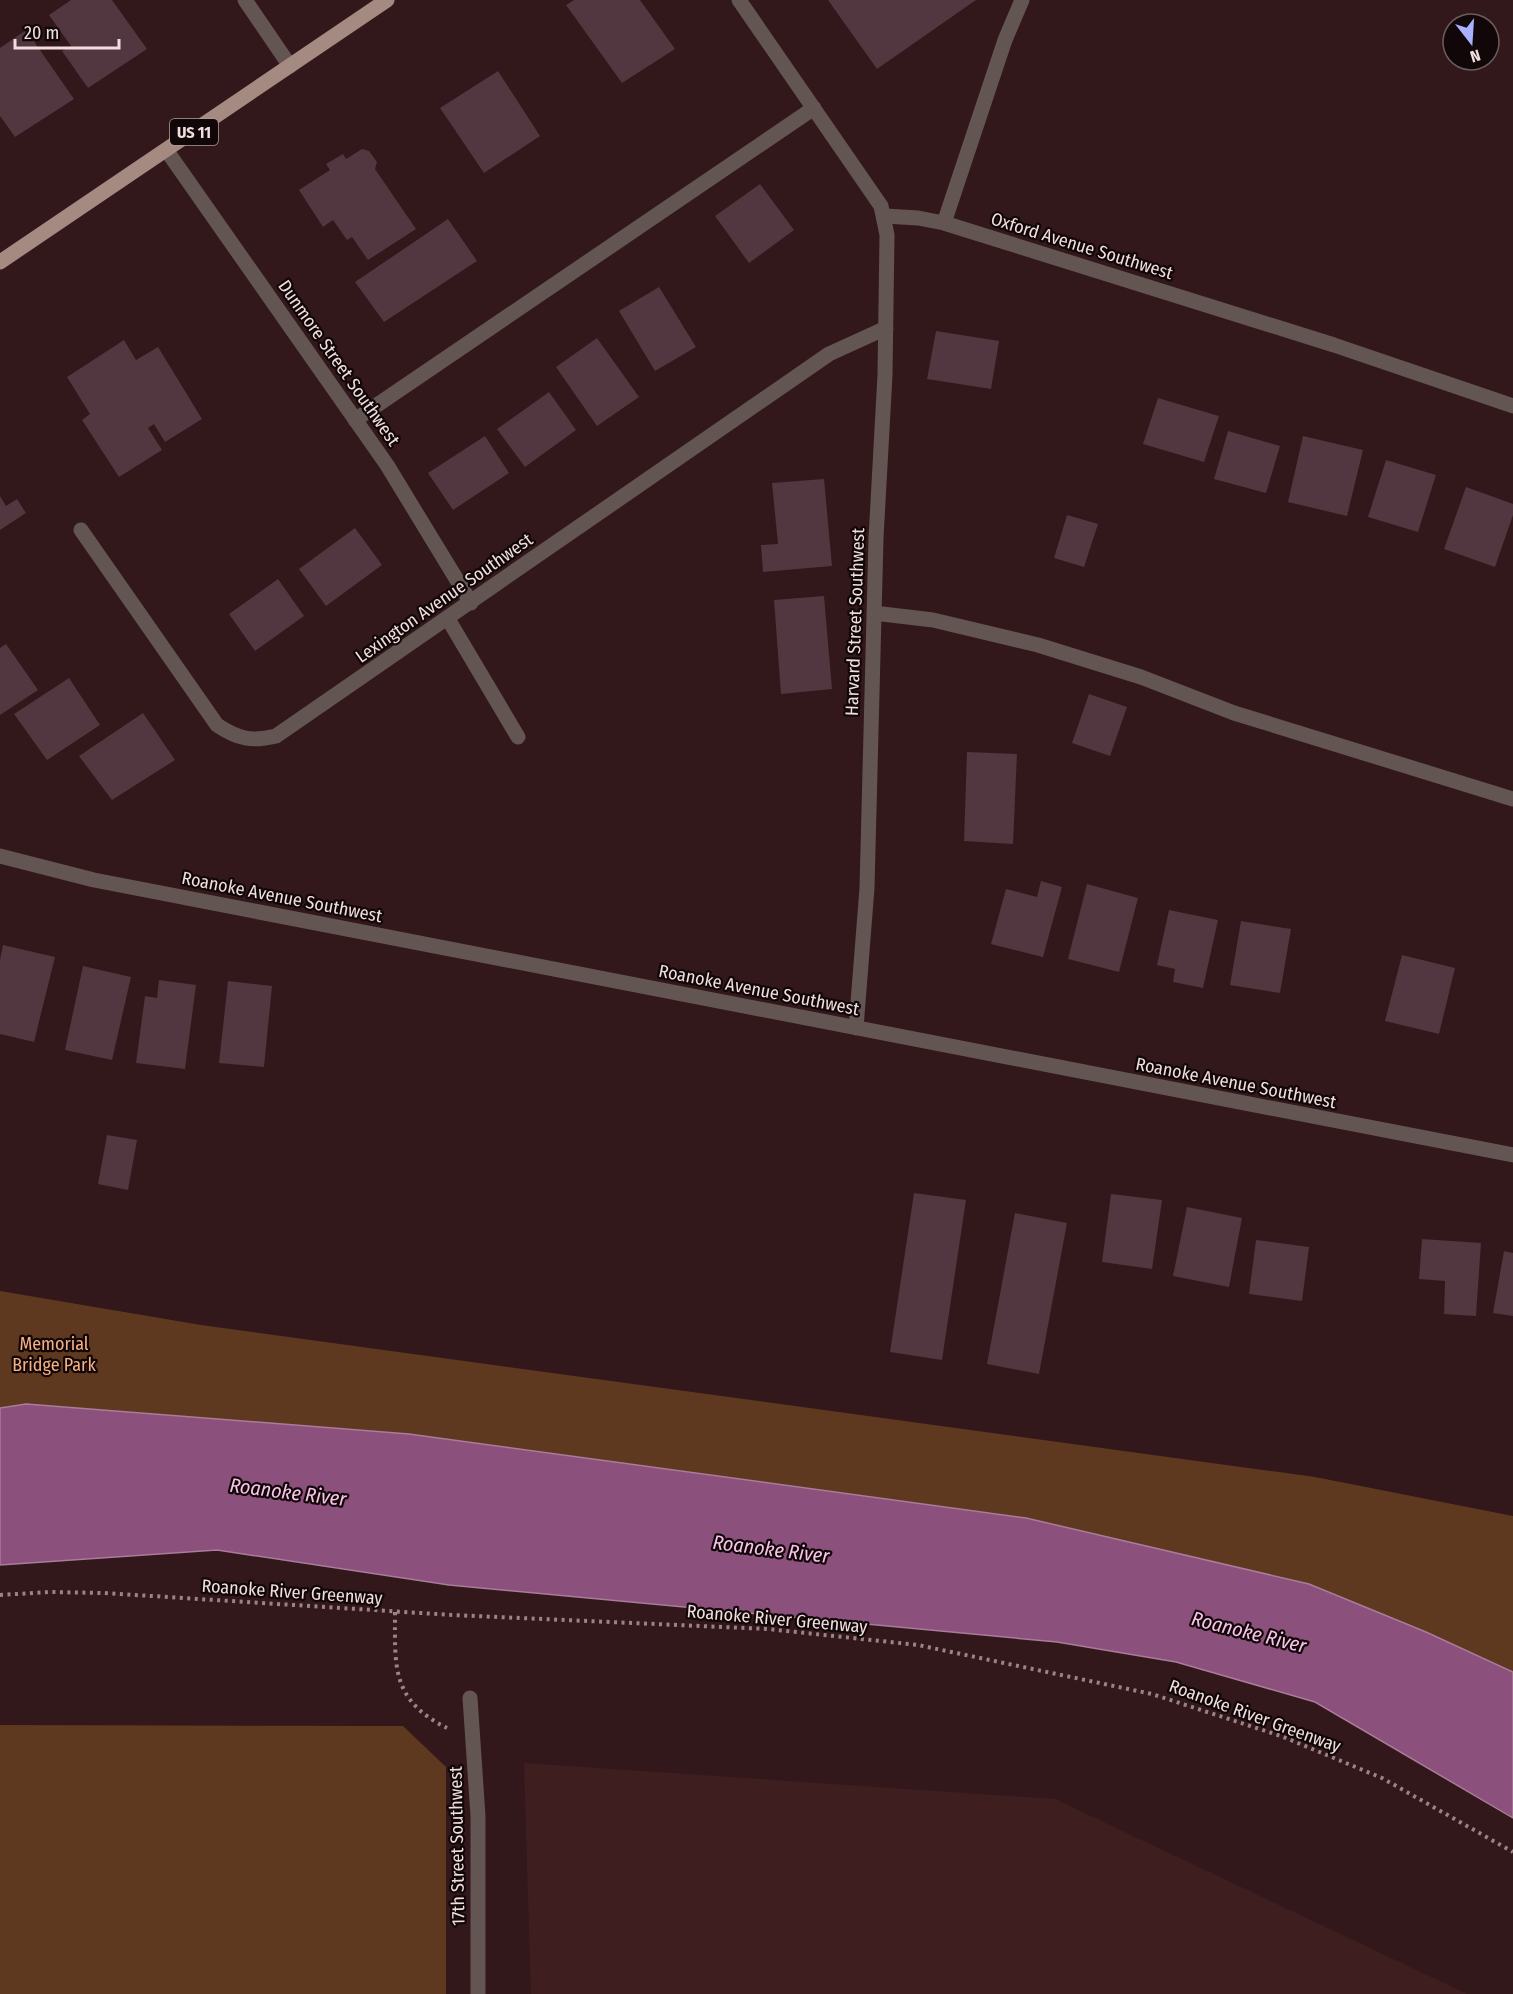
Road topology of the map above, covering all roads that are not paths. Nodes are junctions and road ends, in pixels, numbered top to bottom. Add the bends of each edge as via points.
1 (245, 0) edge
2 (387, 0) edge
3 (739, 0) edge
4 (1022, 0) edge
5 (290, 66) junction
6 (814, 108) junction
7 (167, 151) junction
8 (885, 216) junction
9 (944, 223) junction
10 (0, 262) edge
11 (886, 328) junction
12 (1513, 406) edge
13 (355, 420) junction
14 (81, 530) dead end
15 (471, 603) junction
16 (874, 613) junction
17 (448, 620) junction
18 (518, 737) dead end
19 (1513, 799) edge
20 (0, 856) edge
21 (856, 1028) junction
22 (1513, 1155) edge
23 (470, 1698) dead end
24 (478, 1994) edge

1 - 5 street
2 - 5 main road, US 11
3 - 6 street
4 - 9 street
5 - 7 main road, US 11
6 - 8 street
6 - 13 street
7 - 10 main road, US 11
7 - 13 street, Dunmore Street Southwest
8 - 9 street, Oxford Avenue Southwest
8 - 11 street, Harvard Street Southwest
9 - 12 street, Oxford Avenue Southwest via 1334,345
11 - 15 street, Lexington Avenue Southwest via 829,354
11 - 16 street, Harvard Street Southwest
13 - 15 street, Dunmore Street Southwest
14 - 17 street, Lexington Avenue Southwest via 217,725 234,736 255,741 276,736
15 - 17 street, Lexington Avenue Southwest
16 - 19 street via 933,620 1038,645 1141,677 1234,713
16 - 21 street, Harvard Street Southwest via 867,888
17 - 18 street
20 - 21 street, Roanoke Avenue Southwest via 94,880
21 - 22 street, Roanoke Avenue Southwest
23 - 24 street, 17th Street Southwest via 478,1816

